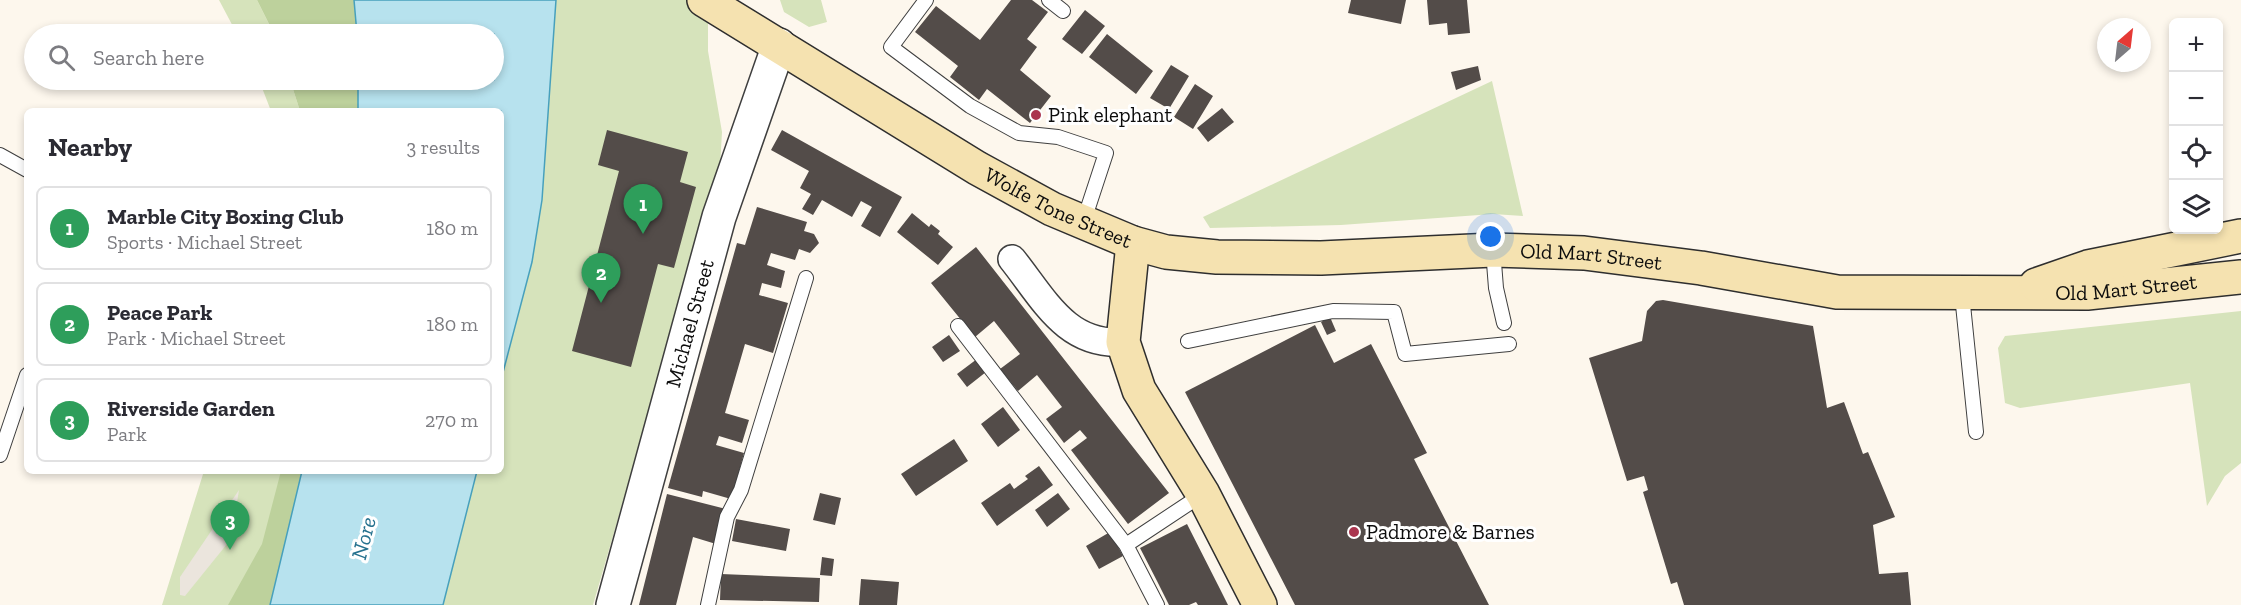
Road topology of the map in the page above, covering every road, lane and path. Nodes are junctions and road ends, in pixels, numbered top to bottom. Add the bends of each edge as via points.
1 (926, 0) edge
2 (1049, 0) edge
3 (706, 1) edge
4 (746, 10) edge
5 (1063, 11) dead end
6 (779, 45) junction
7 (0, 155) edge
8 (24, 168) edge
9 (1083, 223) junction
10 (2241, 236) edge
11 (1133, 243) junction
12 (1493, 249) junction
13 (1012, 259) dead end
14 (2241, 277) edge
15 (806, 278) dead end
16 (2012, 293) junction
17 (1962, 295) junction
18 (1504, 323) dead end
19 (958, 326) dead end
20 (1188, 341) dead end
21 (1124, 342) junction
22 (1509, 344) dead end
23 (24, 384) edge
24 (1976, 432) dead end
25 (0, 455) edge
26 (1203, 494) junction
27 (1126, 545) junction
28 (613, 605) edge
29 (708, 605) edge
30 (1157, 605) edge
31 (1260, 605) edge

1 - 9 lane via 891,47 970,106 1019,133 1058,137 1106,153
2 - 5 lane
3 - 4 main road, Wolfe Tone Street
4 - 6 main road, Wolfe Tone Street
6 - 9 main road, Wolfe Tone Street via 977,168
6 - 28 street, Michael Street via 719,217
7 - 8 lane
9 - 11 main road, Wolfe Tone Street
10 - 16 main road, Old Mart Street via 2088,267
11 - 12 main road, Old Mart Street via 1166,252 1228,257 1321,258
11 - 21 main road, Wolfe Tone Street
12 - 17 main road, Old Mart Street via 1619,257 1837,292
12 - 18 lane
13 - 21 street via 1067,327 1105,344
14 - 16 main road, Old Mart Street via 2087,293
15 - 29 lane via 741,490 727,517
16 - 17 main road, Old Mart Street
17 - 24 lane
19 - 27 lane
20 - 22 lane via 1333,311 1394,312 1405,354
21 - 26 main road, Wolfe Tone Street via 1139,390
23 - 25 lane
26 - 27 lane
26 - 31 main road, Wolfe Tone Street
27 - 30 lane

